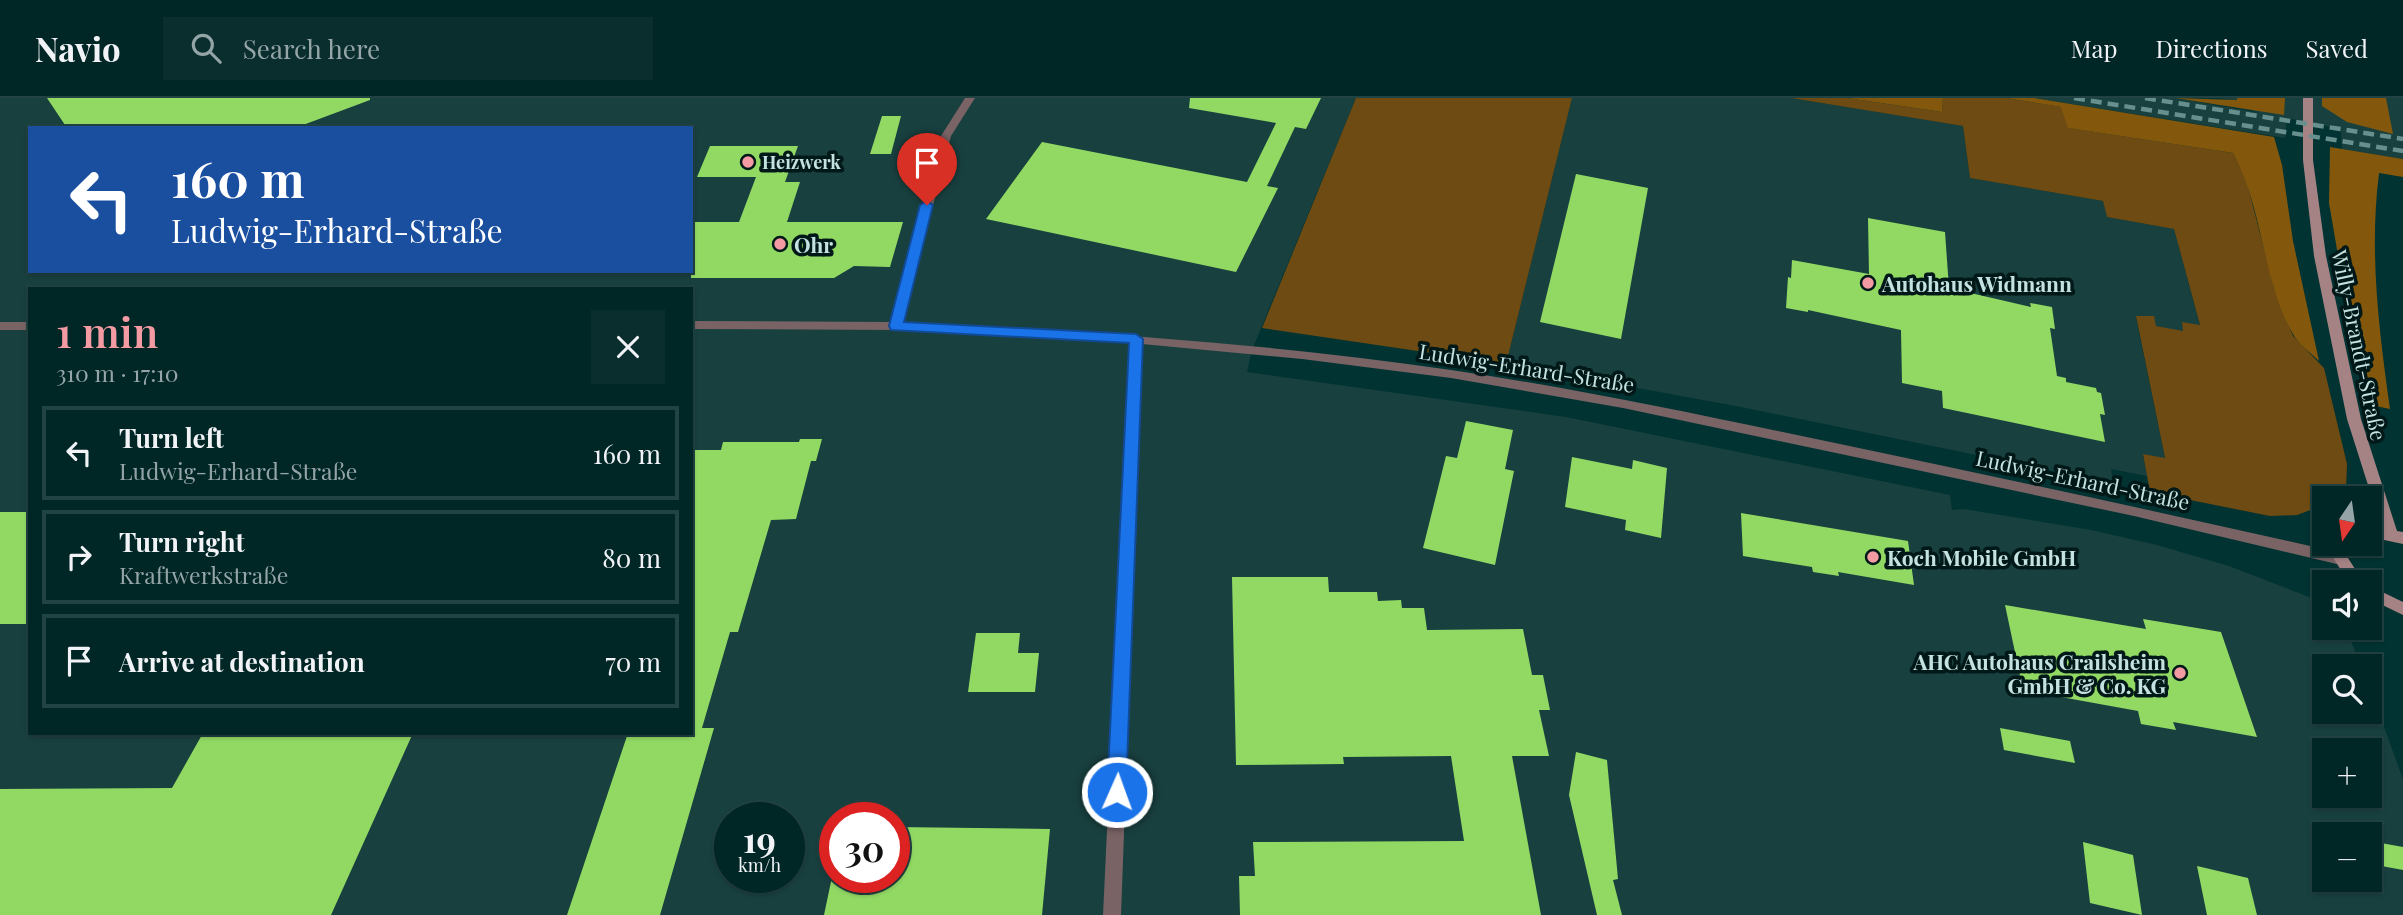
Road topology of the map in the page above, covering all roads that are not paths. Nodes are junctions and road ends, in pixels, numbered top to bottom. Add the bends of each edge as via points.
1 (970, 98) edge
2 (2307, 101) edge
3 (693, 325) edge
4 (0, 326) edge
5 (28, 326) edge
6 (896, 326) junction
7 (1136, 339) junction
8 (2397, 536) edge
9 (2312, 546) edge
10 (2382, 599) edge
11 (2403, 609) edge
12 (1112, 915) edge

1 - 6 street via 946,136
2 - 8 main road, Willy-Brandt-Straße via 2308,160 2320,256 2354,419
3 - 6 street, Ludwig-Erhard-Straße
4 - 5 street
6 - 7 street, Ludwig-Erhard-Straße
7 - 9 street, Ludwig-Erhard-Straße via 1302,355 1590,396
7 - 12 street
10 - 11 main road

